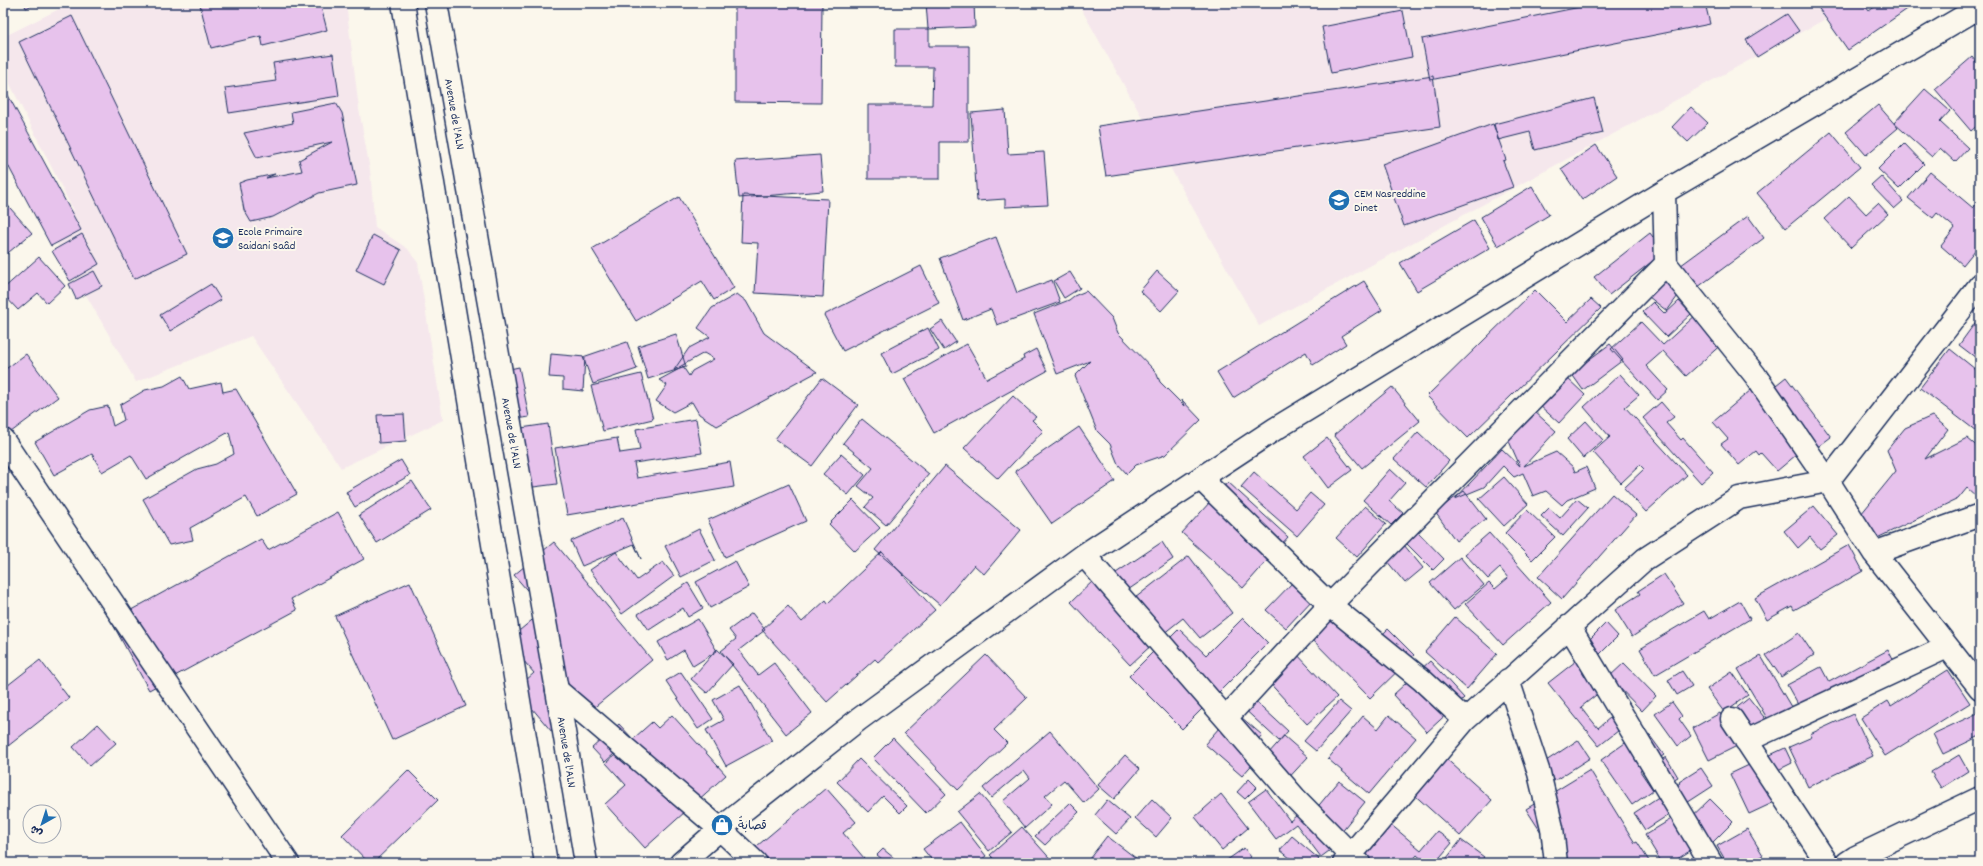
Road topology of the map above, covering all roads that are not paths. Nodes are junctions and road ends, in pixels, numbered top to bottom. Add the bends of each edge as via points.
1 (403, 3) edge
2 (436, 3) edge
3 (1980, 7) edge
4 (1664, 192) junction
5 (1666, 264) junction
6 (1980, 285) edge
7 (3, 440) edge
8 (1201, 479) junction
9 (1828, 481) junction
10 (1980, 515) edge
11 (1874, 553) junction
12 (1084, 555) junction
13 (1330, 605) junction
14 (1569, 626) junction
15 (1947, 647) junction
16 (1508, 680) junction
17 (1980, 688) edge
18 (557, 690) junction
19 (1226, 718) junction
20 (1732, 719) dead end
21 (1465, 720) junction
22 (1746, 741) junction
23 (1980, 798) edge
24 (720, 829) junction
25 (1351, 860) edge
26 (288, 863) edge
27 (546, 863) edge
28 (586, 863) edge
29 (681, 863) edge
30 (756, 863) edge
31 (1556, 863) edge
32 (1711, 863) edge
33 (1827, 863) edge
34 (1847, 863) edge

1 - 27 street
2 - 18 street, Avenue de l'ALN
3 - 4 street
4 - 5 street
4 - 8 street via 1275,429
5 - 9 street via 1755,376
5 - 13 street
6 - 9 street
7 - 26 street
8 - 12 street
8 - 13 street
9 - 11 street
9 - 14 street via 1739,498 1645,559
10 - 11 street
11 - 15 street
12 - 19 street
12 - 24 street via 858,720
13 - 19 street
13 - 21 street via 1422,680
14 - 16 street
14 - 32 street
15 - 17 street
15 - 22 street
16 - 21 street
16 - 31 street via 1539,773 1552,828
18 - 24 street
18 - 28 street, Avenue de l'ALN
19 - 25 street
20 - 22 street
21 - 25 street
22 - 33 street
23 - 34 street
24 - 29 street
24 - 30 street

